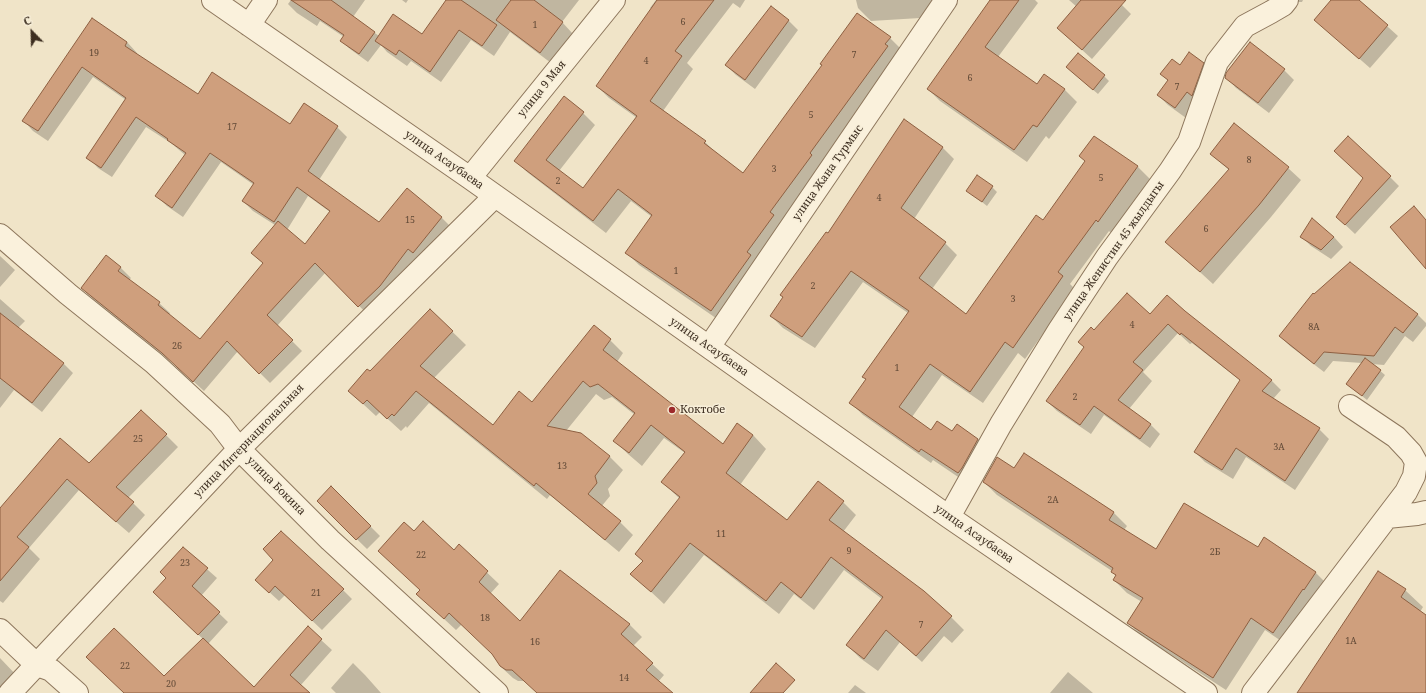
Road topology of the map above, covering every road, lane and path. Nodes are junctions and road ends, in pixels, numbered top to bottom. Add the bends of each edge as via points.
1 (213, 0) edge
2 (266, 0) edge
3 (614, 0) edge
4 (946, 0) edge
5 (1287, 0) edge
6 (249, 25) junction
7 (470, 178) junction
8 (495, 196) junction
9 (0, 235) edge
10 (708, 347) junction
11 (1350, 406) dead end
12 (239, 448) junction
13 (1426, 512) edge
14 (949, 517) junction
15 (1387, 517) junction
16 (0, 630) edge
17 (37, 665) junction
18 (10, 693) edge
19 (77, 693) edge
20 (498, 693) edge
21 (1206, 693) edge
22 (1253, 693) edge

1 - 6 street, улица Асаубаева
2 - 6 street
3 - 7 street, улица 9 Мая
4 - 10 street, улица Жана Турмыс
5 - 14 street, улица Женистин 45 жылдыгы via 1245,26 1217,62 1189,142 1107,256 1059,330 1001,424
6 - 7 street, улица Асаубаева
7 - 8 street, улица Асаубаева
8 - 10 street, улица Асаубаева
8 - 12 street, улица Интернациональная
9 - 12 street, улица Бокина via 154,363 220,424
10 - 14 street, улица Асаубаева
11 - 15 street via 1396,438 1416,462 1414,476 1406,492
12 - 17 street, улица Интернациональная
12 - 20 street, улица Бокина via 330,540
13 - 15 street
14 - 21 street, улица Асаубаева
15 - 22 street
16 - 17 street
17 - 18 street, улица Интернациональная
17 - 19 street via 51,670

